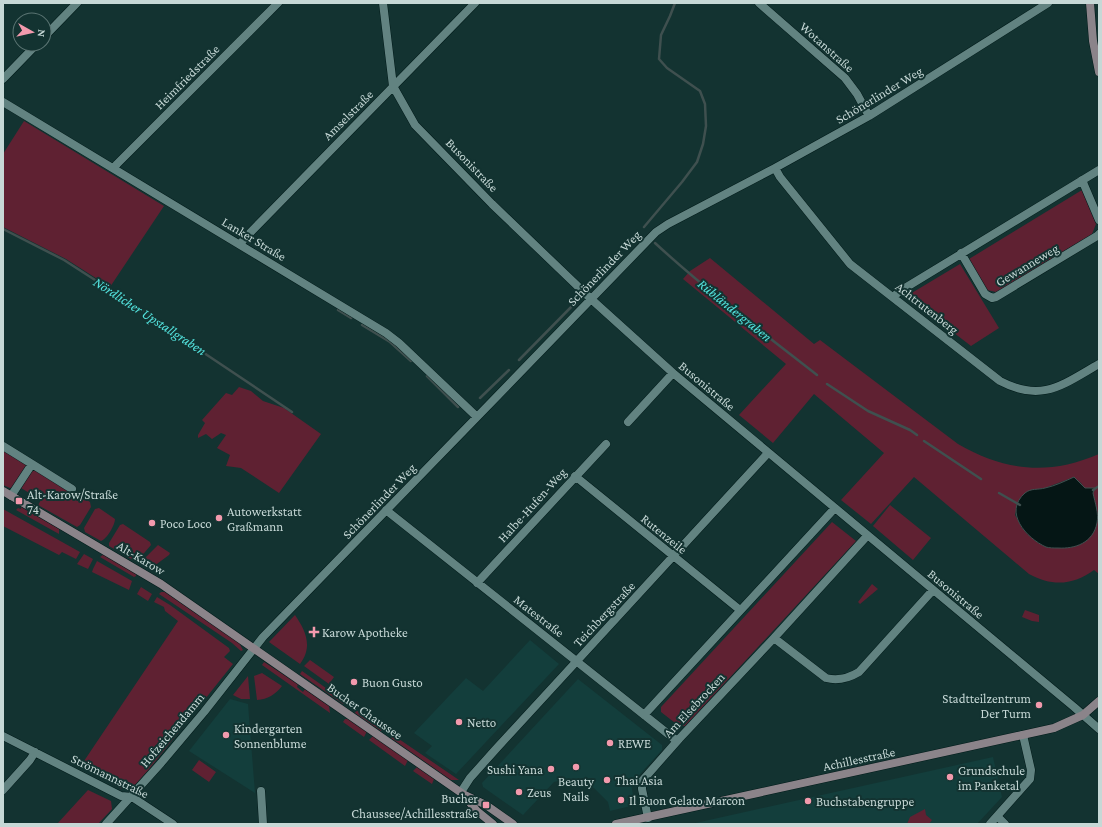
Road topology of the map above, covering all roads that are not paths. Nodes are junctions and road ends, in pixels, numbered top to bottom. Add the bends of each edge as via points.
1 (77, 3) edge
2 (278, 3) edge
3 (383, 3) edge
4 (475, 3) edge
5 (759, 3) edge
6 (1048, 3) edge
7 (1090, 3) edge
8 (52, 29) edge
9 (30, 52) edge
10 (1099, 72) edge
11 (3, 80) edge
12 (393, 86) junction
13 (3, 102) edge
14 (869, 116) junction
15 (114, 168) junction
16 (775, 168) junction
17 (1099, 170) edge
18 (1082, 180) junction
19 (1099, 220) edge
20 (1099, 234) edge
21 (240, 245) junction
22 (961, 253) junction
23 (893, 297) junction
24 (591, 299) junction
25 (1099, 364) edge
26 (673, 373) junction
27 (477, 417) junction
28 (628, 422) dead end
29 (606, 444) dead end
30 (3, 446) edge
31 (768, 453) junction
32 (32, 464) junction
33 (575, 476) junction
34 (72, 489) dead end
35 (3, 491) edge
36 (11, 496) junction
37 (834, 509) junction
38 (386, 510) junction
39 (867, 536) junction
40 (673, 557) junction
41 (477, 583) junction
42 (933, 590) junction
43 (740, 610) junction
44 (774, 638) junction
45 (253, 648) junction
46 (577, 661) junction
47 (1099, 700) edge
48 (1083, 715) junction
49 (644, 716) junction
50 (1099, 729) edge
51 (1023, 735) junction
52 (3, 736) edge
53 (677, 741) junction
54 (35, 752) junction
55 (3, 790) edge
56 (261, 791) dead end
57 (462, 793) junction
58 (132, 797) junction
59 (997, 816) junction
60 (648, 818) junction
61 (106, 824) edge
62 (173, 824) edge
63 (263, 824) edge
64 (493, 824) edge
65 (513, 824) edge
66 (616, 824) edge
67 (990, 824) edge
68 (1005, 824) edge

1 - 8 street
2 - 15 street, Heimfriedstraße
3 - 12 street, Busonistraße
4 - 12 street, Amselstraße
5 - 14 street, Wotanstraße via 845,78
6 - 14 street, Schönerlinder Weg
7 - 10 main road
9 - 11 street
12 - 21 street, Amselstraße
12 - 24 street, Busonistraße via 415,125 492,204
13 - 15 street, Lanker Straße
14 - 16 street, Schönerlinder Weg
15 - 21 street, Lanker Straße
16 - 23 street, Achtrutenberg via 850,264
16 - 24 street, Schönerlinder Weg via 656,232
17 - 18 street
18 - 19 street
18 - 22 street
20 - 22 street, Gewanneweg via 992,298 985,294
21 - 27 street, Lanker Straße via 386,333
22 - 23 street
23 - 25 street, Achtrutenberg via 1000,381 1023,390 1040,391 1060,387
24 - 26 street, Busonistraße
24 - 27 street, Schönerlinder Weg
26 - 28 street
26 - 31 street, Busonistraße
27 - 38 street, Schönerlinder Weg
29 - 33 street, Halbe-Hufen-Weg
30 - 32 street
31 - 37 street, Busonistraße
31 - 40 street, Teichbergstraße
32 - 34 street
32 - 36 street
33 - 40 street, Rutenzeile
33 - 41 street, Halbe-Hufen-Weg
35 - 36 main road, Alt-Karow
36 - 45 main road, Alt-Karow via 152,578
37 - 39 street, Busonistraße
37 - 43 street
38 - 41 street, Matestraße
38 - 45 street, Schönerlinder Weg
39 - 42 street, Busonistraße
39 - 44 street, Am Elsebrocken
40 - 43 street, Rutenzeile
40 - 46 street, Teichbergstraße
41 - 46 street, Matestraße
42 - 44 street via 853,676 832,680 826,678
42 - 48 street, Busonistraße
43 - 49 street
44 - 53 street, Am Elsebrocken
45 - 57 main road, Bucher Chaussee
45 - 58 street, Hofzeichendamm via 204,712
46 - 49 street, Matestraße
46 - 57 street, Teichbergstraße via 470,778
47 - 48 main road, Achillesstraße
48 - 50 street, Busonistraße
48 - 51 main road, Achillesstraße via 1054,728
49 - 53 street, Matestraße
51 - 59 street via 1031,770 1030,779
51 - 60 main road, Achillesstraße
52 - 54 street, Strömannstraße
53 - 60 street, Am Elsebrocken via 642,781
54 - 55 street
54 - 58 street, Strömannstraße via 121,796
56 - 63 street
57 - 64 main road, Bucher Chaussee via 477,811
57 - 65 main road, Bucher Chaussee via 486,805
58 - 61 street, Hofzeichendamm
58 - 62 street, Strömannstraße
59 - 67 street
59 - 68 street
60 - 66 main road, Achillesstraße

